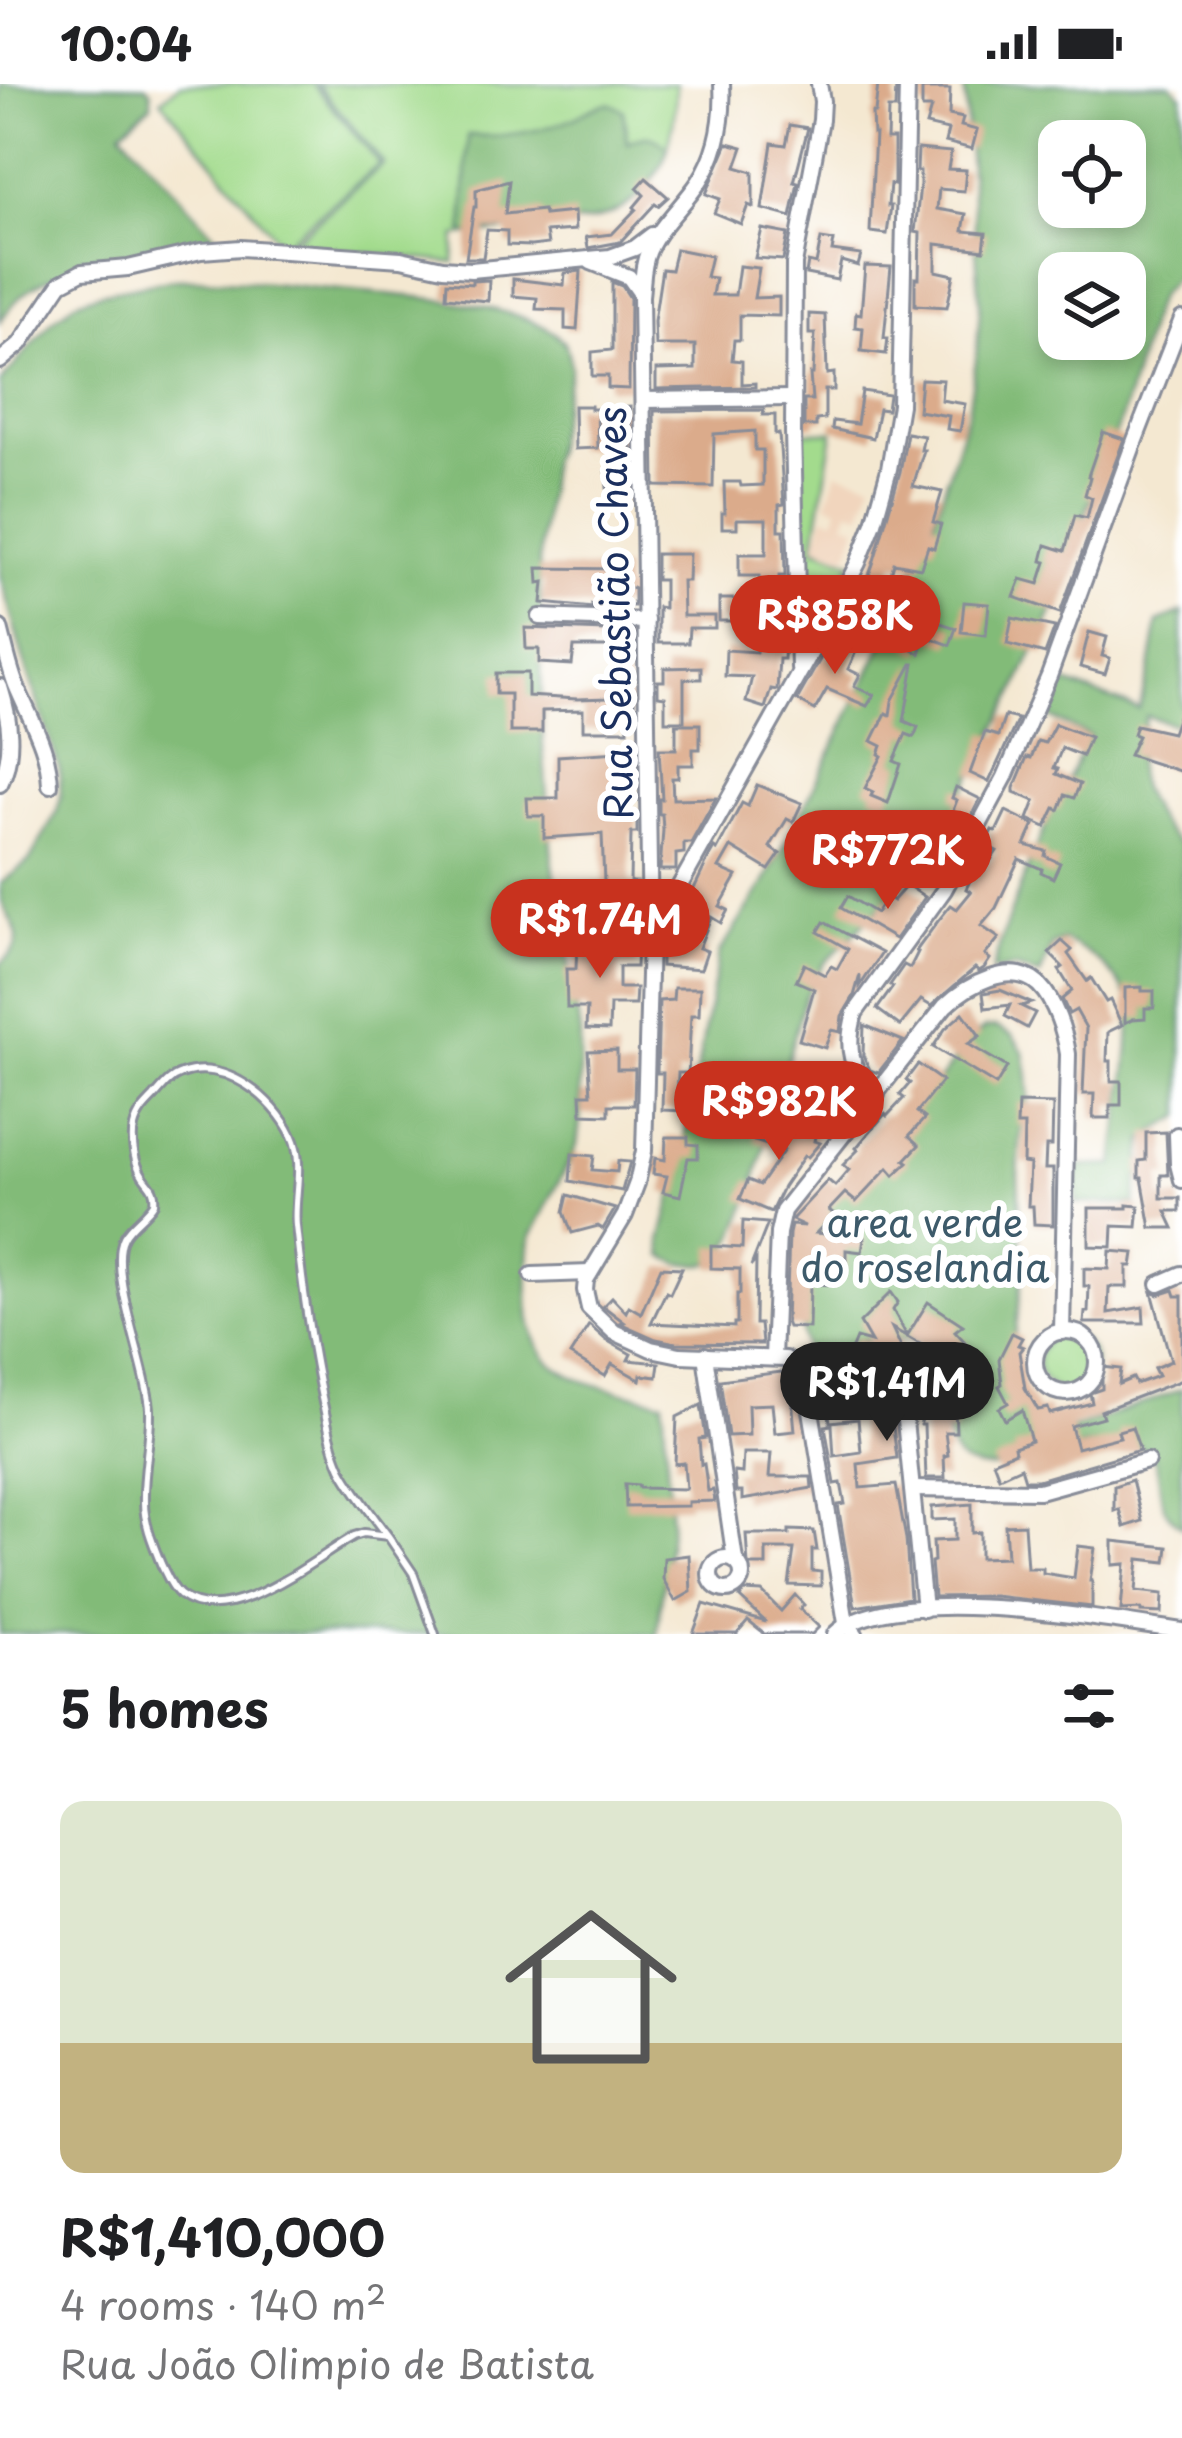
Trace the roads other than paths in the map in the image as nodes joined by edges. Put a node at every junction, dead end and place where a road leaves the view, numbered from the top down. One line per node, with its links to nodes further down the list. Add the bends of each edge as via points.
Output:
1 (722, 84): 4 (street, Rua Sebastião Chaves, via 722,125 710,160)
2 (818, 84): 9 (street, via 821,119 794,264)
3 (907, 84): 14 (street, via 900,405 892,453 864,551)
4 (665, 223): 5 (street, via 635,248); 6 (street, Rua Sebastião Chaves, via 646,257)
5 (580, 260): 6 (street, via 622,273); 8 (street, via 457,269 379,257 201,251 71,276)
6 (641, 296): 10 (street, Rua Sebastião Chaves)
7 (1182, 319): 19 (street, via 1014,758 944,890 855,1013 854,1067)
8 (0, 361)
9 (793, 398): 10 (street); 14 (street)
10 (643, 400): 12 (street, Rua Sebastião Chaves)
11 (540, 617): 12 (street)
12 (646, 621): 18 (street, Rua Sebastião Chaves)
13 (0, 628): 17 (street, via 43,743)
14 (800, 673): 18 (street)
15 (0, 687): 16 (street, via 9,733)
16 (0, 784)
17 (50, 785)
18 (650, 939): 22 (street, Rua Sebastião Chaves, via 642,1162 625,1215)
19 (877, 1095): 26 (street, via 965,989 1004,976 1039,985 1064,1033 1069,1067); 28 (street, via 783,1211)
20 (1179, 1142): 21 (street)
21 (1182, 1180)
22 (590, 1273): 24 (street); 27 (street, via 589,1307 614,1332 651,1349)
23 (1182, 1274): 25 (street)
24 (532, 1275)
25 (1159, 1284)
26 (1062, 1332): 26 (street, via 1042,1342 1036,1369 1049,1388 1072,1393 1091,1381 1097,1359 1087,1340)
27 (705, 1355): 28 (street); 33 (street)
28 (773, 1358): 35 (street, via 797,1367 807,1386)
29 (901, 1382): 31 (street)
30 (1147, 1461): 31 (street, via 1039,1491)
31 (912, 1489): 34 (street)
32 (388, 1536): 32 (lane, via 354,1536 294,1576 213,1606 179,1594 158,1557 144,1505 150,1406 121,1248 154,1203 134,1151 135,1122 182,1073 244,1083 292,1137 298,1242 328,1430 340,1466); 37 (lane, via 412,1573)
33 (736, 1560)
34 (924, 1609): 35 (street, via 873,1616); 36 (street, via 1020,1608)
35 (845, 1631)
36 (1182, 1631)
37 (434, 1634)

